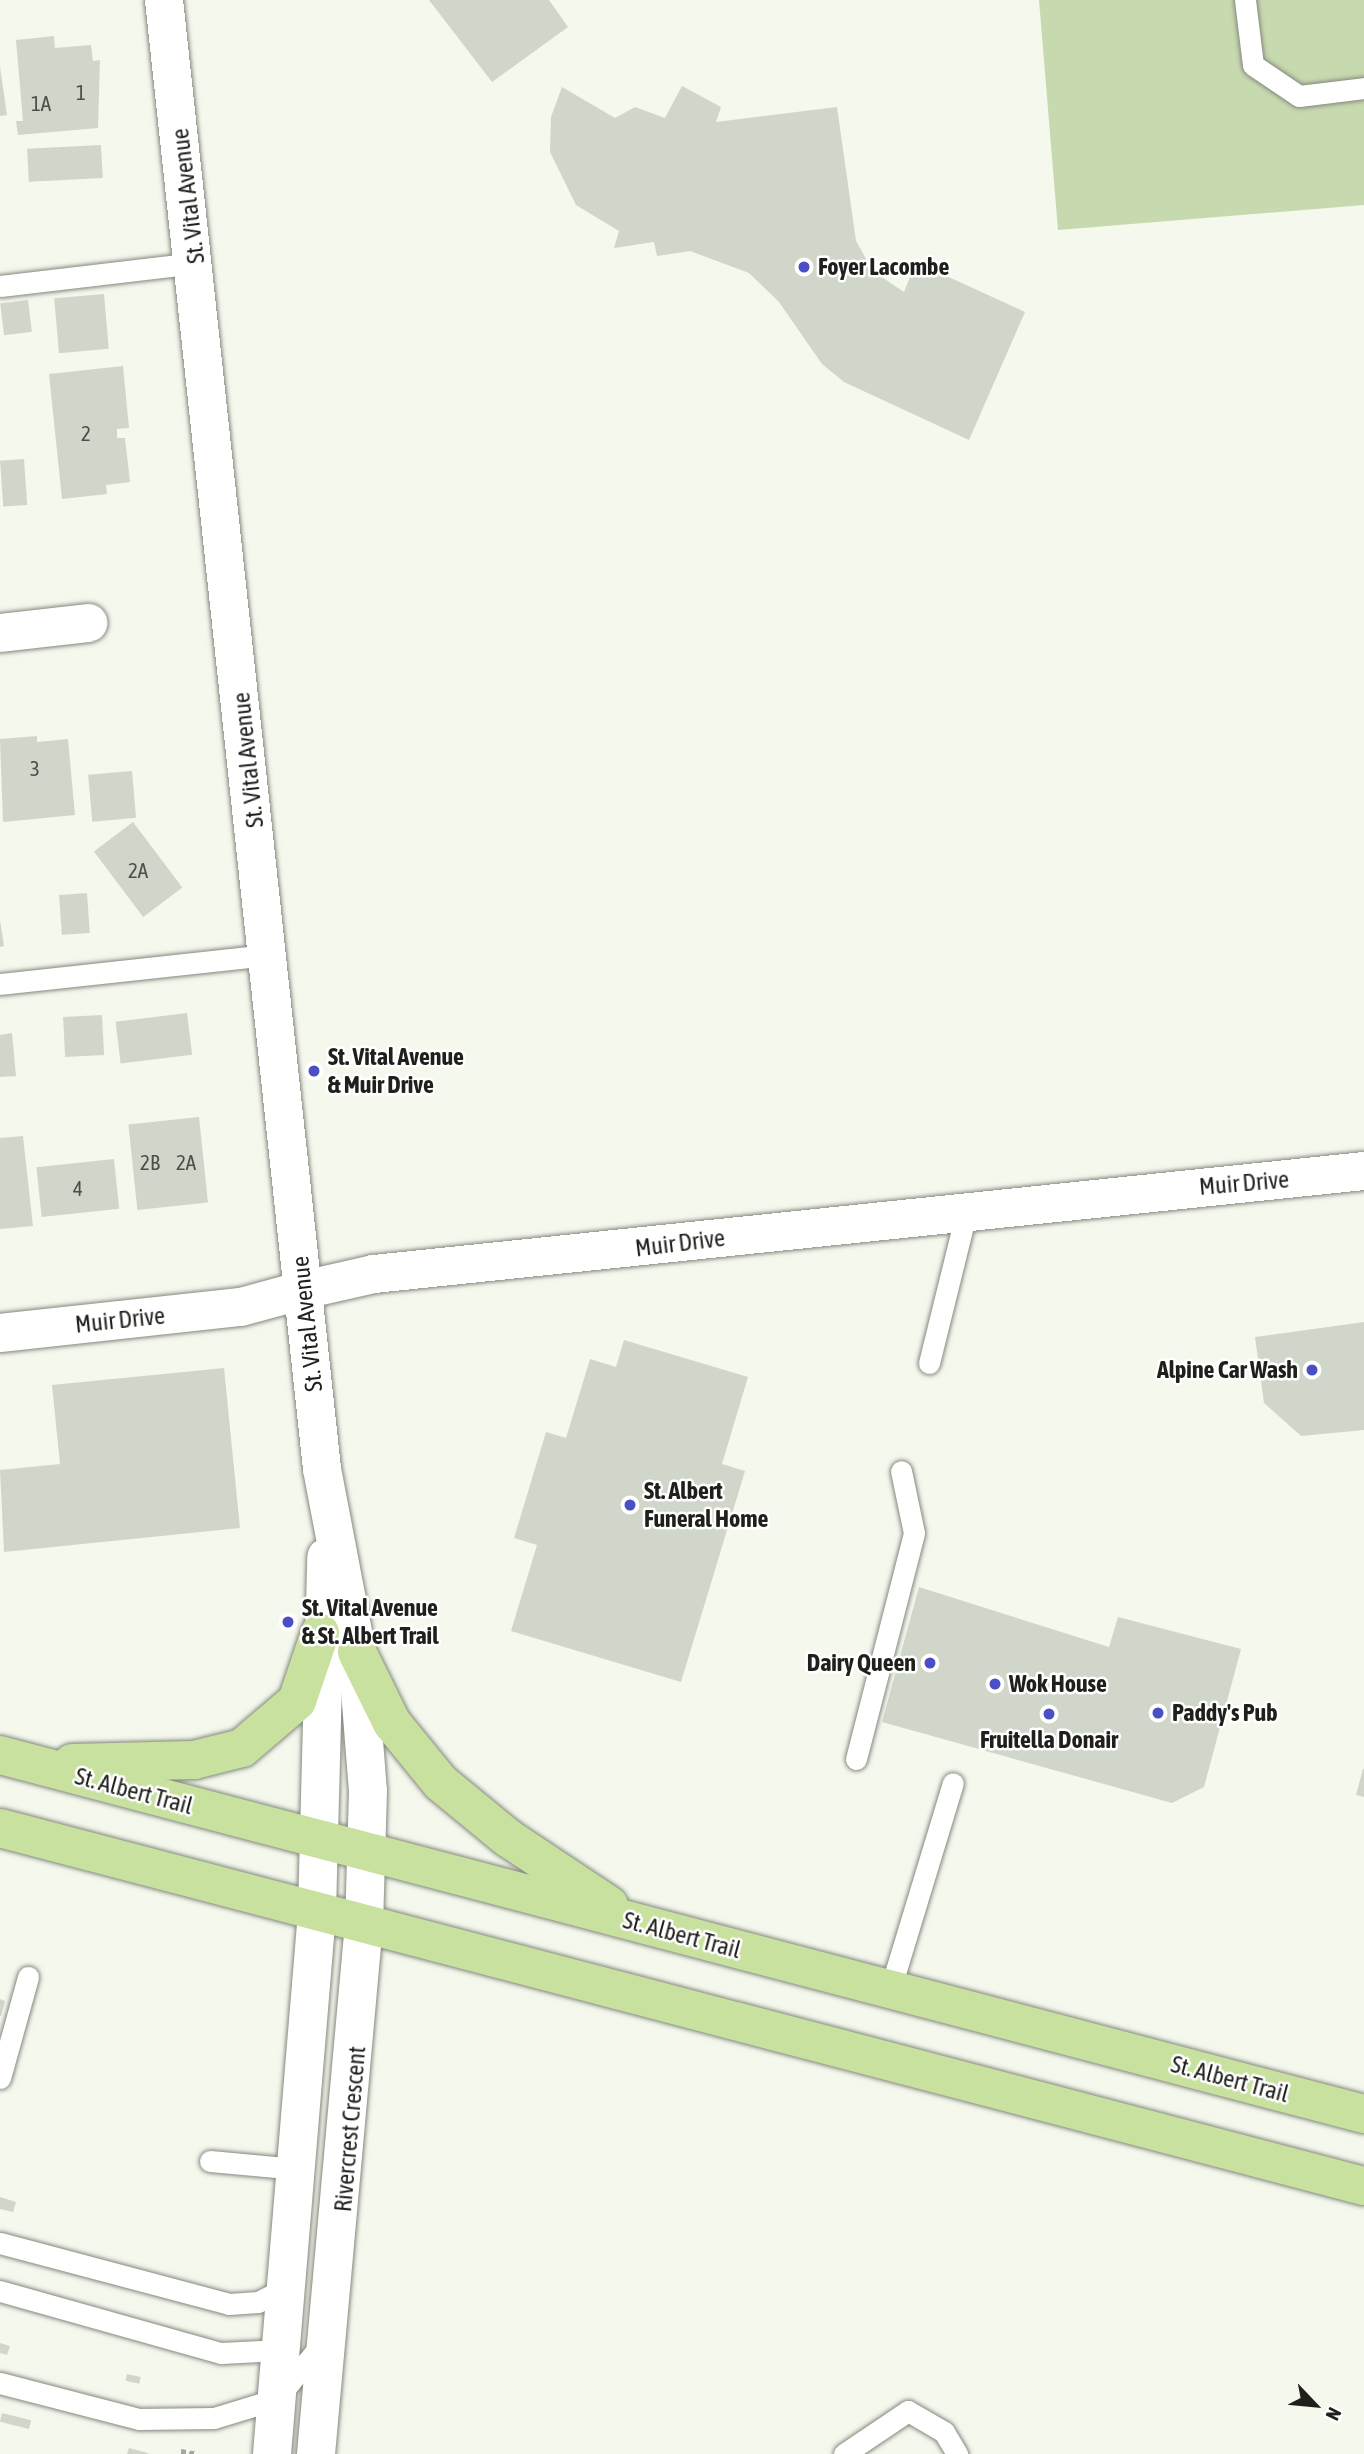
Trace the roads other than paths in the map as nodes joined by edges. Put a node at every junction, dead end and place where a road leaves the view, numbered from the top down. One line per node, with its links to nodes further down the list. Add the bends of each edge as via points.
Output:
1 (164, 0): 4 (street, St. Vital Avenue)
2 (1245, 0): 3 (lane, via 1253,65 1299,96)
3 (1364, 88)
4 (196, 263): 5 (lane); 8 (street, St. Vital Avenue)
5 (0, 286)
6 (88, 623): 7 (street)
7 (0, 633)
8 (268, 955): 9 (lane); 12 (street, St. Vital Avenue)
9 (0, 984)
10 (1364, 1171): 11 (street, Muir Drive)
11 (966, 1213): 12 (street, Muir Drive, via 374,1275); 14 (lane)
12 (303, 1290): 13 (street, Muir Drive, via 241,1307); 16 (street, St. Vital Avenue)
13 (0, 1333)
14 (929, 1363)
15 (901, 1471): 20 (lane, via 914,1533)
16 (328, 1520): 17 (street, St. Vital Avenue); 18 (street, St. Vital Avenue)
17 (320, 1633): 21 (main road, via 298,1701 242,1748 194,1760); 24 (street, St. Vital Avenue)
18 (357, 1652): 25 (street, St. Vital Avenue); 27 (main road, via 392,1723 440,1783 499,1832)
19 (0, 1755): 21 (main road, St. Albert Trail)
20 (856, 1759)
21 (38, 1765): 24 (main road, St. Albert Trail)
22 (953, 1783): 30 (lane)
23 (0, 1828): 26 (main road)
24 (323, 1841): 25 (main road, St. Albert Trail); 26 (street, St. Vital Avenue)
25 (367, 1852): 27 (main road, St. Albert Trail); 28 (street, St. Vital Avenue)
26 (317, 1912): 28 (main road); 34 (street, Rivercrest Crescent)
27 (637, 1923): 30 (main road, St. Albert Trail)
28 (364, 1924): 35 (main road); 39 (street, Rivercrest Crescent)
29 (28, 1978): 31 (lane)
30 (890, 1990): 32 (main road, St. Albert Trail)
31 (0, 2078)
32 (1364, 2114)
33 (210, 2161): 34 (lane)
34 (296, 2169): 37 (street, Rivercrest Crescent)
35 (1364, 2186)
36 (0, 2244): 37 (lane, via 229,2304 258,2302)
37 (285, 2288): 40 (street, Rivercrest Crescent)
38 (0, 2291): 40 (lane, via 221,2353)
39 (331, 2334): 40 (street); 42 (lane); 44 (street, Rivercrest Crescent)
40 (280, 2350): 42 (street, Rivercrest Crescent)
41 (0, 2383): 42 (lane, via 139,2419 214,2418)
42 (276, 2399): 43 (street, Rivercrest Crescent)
43 (272, 2454)
44 (316, 2454)
45 (844, 2454): 46 (lane, via 908,2411 944,2432)
46 (957, 2454)

